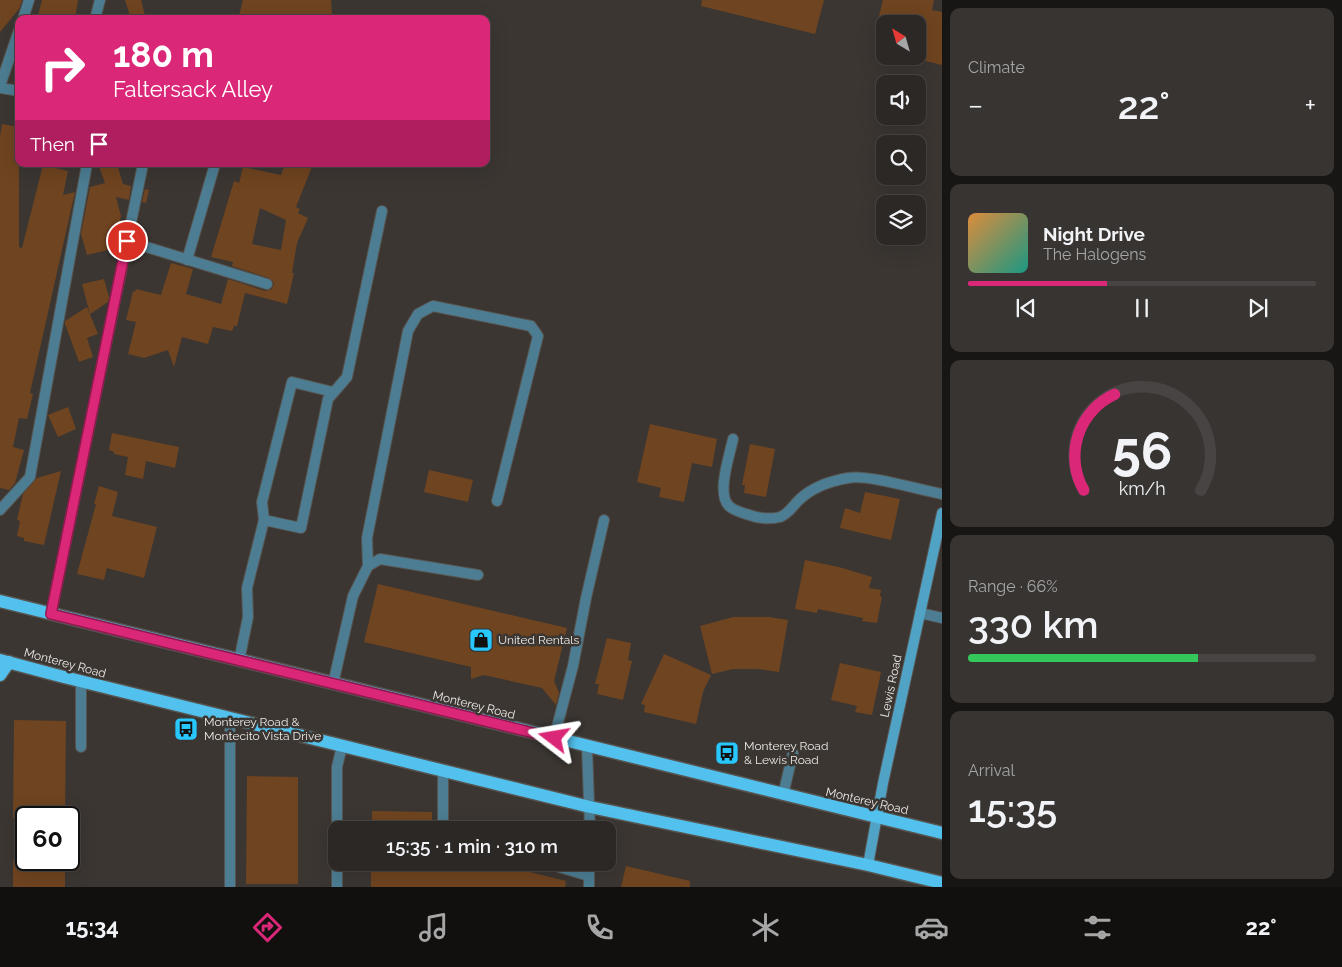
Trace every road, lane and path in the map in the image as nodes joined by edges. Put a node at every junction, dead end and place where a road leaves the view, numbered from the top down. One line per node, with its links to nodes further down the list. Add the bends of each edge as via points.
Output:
1 (29, 0): 3 (street)
2 (100, 0): 4 (street)
3 (23, 15)
4 (97, 15)
5 (15, 42): 6 (street)
6 (0, 87): 7 (street)
7 (15, 90)
8 (86, 167): 19 (street, via 30,477)
9 (142, 167): 12 (street)
10 (214, 167): 13 (street)
11 (382, 212): 15 (street, via 347,377)
12 (127, 241): 13 (street); 28 (street)
13 (187, 260): 14 (street)
14 (268, 284)
15 (333, 392): 21 (street, via 328,399 301,528); 21 (street, via 292,382 262,502)
16 (733, 439): 17 (street, via 723,484 724,497 727,505 756,518 781,516 819,486 849,478 867,478)
17 (942, 494)
18 (497, 501): 24 (street, via 538,336 531,326 433,306 418,314 408,331 366,538)
19 (0, 510)
20 (942, 513): 23 (street, Lewis Road)
21 (264, 520): 30 (street, via 247,588 248,617)
22 (604, 520): 36 (street)
23 (939, 546): 27 (street, Lewis Road)
24 (368, 566): 25 (street, via 380,559); 34 (street, via 353,596)
25 (478, 575)
26 (0, 601): 28 (main road, Monterey Road)
27 (920, 613): 29 (street); 44 (street, Lewis Road)
28 (51, 614): 30 (main road, Monterey Road)
29 (942, 618)
30 (239, 660): 34 (main road, Monterey Road)
31 (5, 661): 32 (main road); 33 (main road, Monterey Road)
32 (0, 674)
33 (81, 681): 35 (main road, Monterey Road); 38 (street)
34 (333, 684): 36 (main road, Monterey Road)
35 (230, 718): 37 (main road, Monterey Road); 55 (street)
36 (554, 738): 39 (main road, Monterey Road)
37 (342, 746): 41 (main road, Monterey Road); 45 (street, via 337,767)
38 (81, 747)
39 (587, 747): 42 (main road, Monterey Road); 43 (street)
40 (792, 753): 42 (street)
41 (444, 771): 43 (main road, Monterey Road); 46 (street)
42 (783, 795): 44 (main road, Monterey Road)
43 (590, 807): 47 (street); 49 (main road, Monterey Road)
44 (877, 818): 48 (main road, Monterey Road); 49 (street, Lewis Road)
45 (337, 821)
46 (443, 821)
47 (590, 821)
48 (942, 833)
49 (868, 865): 54 (main road, Monterey Road)
50 (337, 871): 56 (street)
51 (572, 871): 53 (street)
52 (589, 871): 53 (street)
53 (589, 876): 57 (street)
54 (942, 883)
55 (230, 887)
56 (337, 887)
57 (589, 887)

